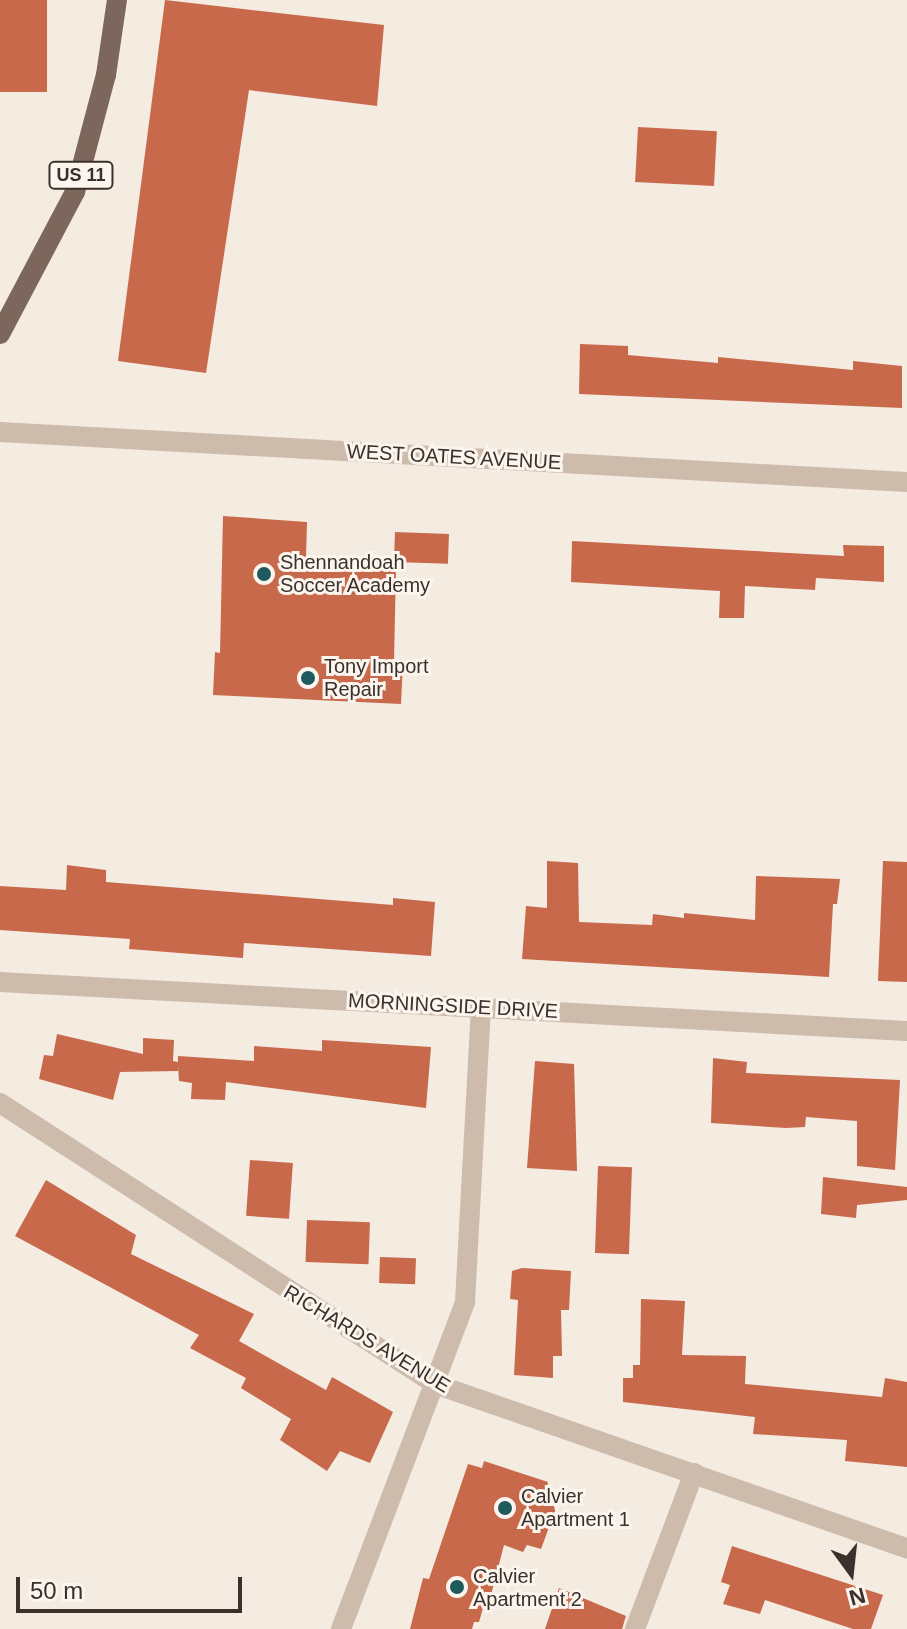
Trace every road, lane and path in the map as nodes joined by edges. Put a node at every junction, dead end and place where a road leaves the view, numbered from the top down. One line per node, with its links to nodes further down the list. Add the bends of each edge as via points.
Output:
1 (117, 0): 2 (main road, US 11, via 106,75 75,192)
2 (0, 334)
3 (0, 432): 4 (street, WEST OATES AVENUE)
4 (907, 482)
5 (0, 982): 6 (street, MORNINGSIDE DRIVE)
6 (481, 1008): 7 (street, MORNINGSIDE DRIVE); 9 (street, via 465,1302)
7 (907, 1031)
8 (0, 1103): 9 (street, RICHARDS AVENUE)
9 (435, 1384): 10 (street, RICHARDS AVENUE); 12 (street)
10 (694, 1473): 11 (street, RICHARDS AVENUE); 13 (street)
11 (907, 1548)
12 (341, 1629)
13 (635, 1629)

